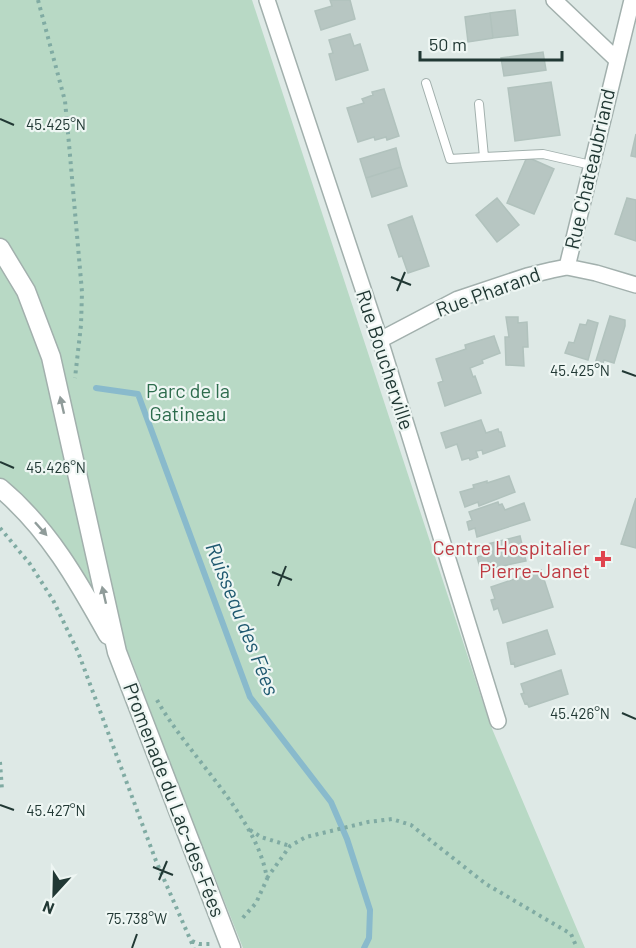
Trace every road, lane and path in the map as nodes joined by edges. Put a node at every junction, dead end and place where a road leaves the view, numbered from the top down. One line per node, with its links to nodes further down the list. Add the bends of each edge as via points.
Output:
1 (38, 0): 14 (path, via 65,101 82,292)
2 (267, 0): 13 (street, Rue Boucherville)
3 (554, 0): 5 (street)
4 (632, 0): 5 (street, Rue Chateaubriand)
5 (616, 59): 9 (street, Rue Chateaubriand)
6 (426, 83): 8 (lane, via 450,159)
7 (478, 104): 8 (lane)
8 (484, 157): 9 (lane, via 543,153)
9 (591, 165): 11 (street, Rue Chateaubriand)
10 (0, 248): 17 (street, Promenade du Lac-des-Fées, one-way to 10, via 51,357 27,291)
11 (567, 267): 12 (street, Rue Pharand); 13 (street, Rue Pharand, via 458,299)
12 (636, 285)
13 (380, 340): 19 (street, Rue Boucherville)
14 (74, 382)
15 (0, 488): 17 (street, Promenade du Lac-des-Fées, one-way to 17, via 46,534 75,576)
16 (0, 528): 26 (path, via 53,600 78,652 156,861)
17 (117, 652): 25 (street, Promenade du Lac-des-Fées)
18 (152, 692): 22 (path, via 173,728)
19 (498, 721)
20 (0, 762): 21 (path)
21 (2, 790)
22 (249, 830): 23 (path); 24 (path)
23 (290, 846): 24 (path); 27 (path, via 306,837 368,822 392,819 411,825 486,885 571,934)
24 (267, 879): 25 (path, via 256,903)
25 (228, 942)
26 (194, 948)
27 (577, 948)

